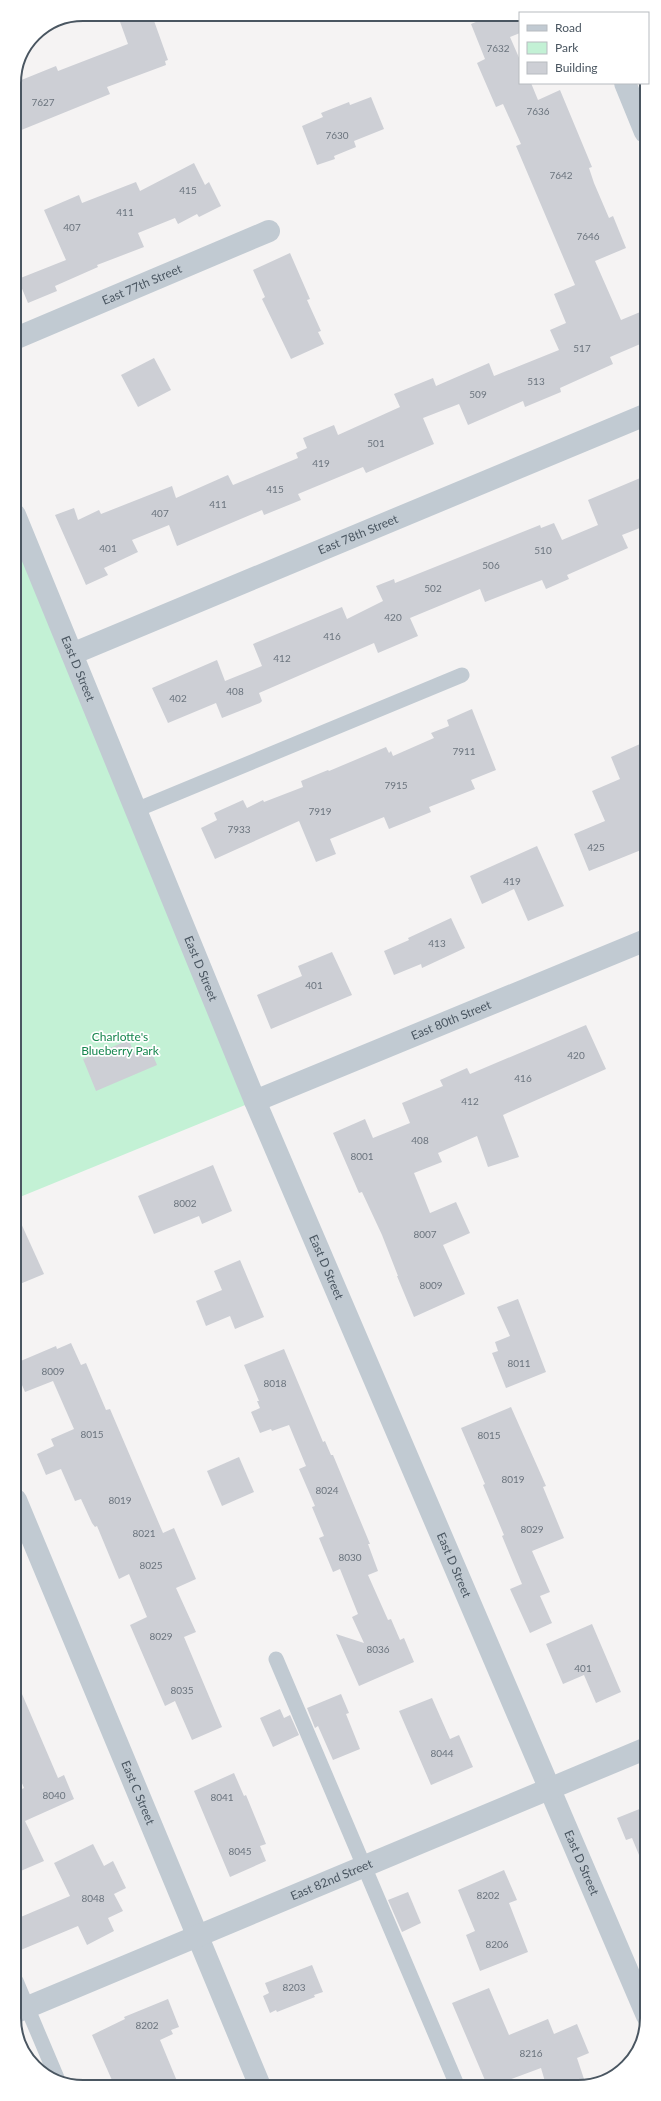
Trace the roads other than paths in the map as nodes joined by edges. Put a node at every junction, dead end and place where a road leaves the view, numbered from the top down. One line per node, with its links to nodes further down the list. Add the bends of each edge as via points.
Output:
1 (625, 84): 2 (street)
2 (640, 120)
3 (270, 231): 4 (street, East 77th Street)
4 (21, 336)
5 (640, 417): 7 (street, East 78th Street)
6 (21, 529): 7 (street, East D Street)
7 (72, 654): 9 (street, East D Street)
8 (462, 675): 9 (lane)
9 (136, 810): 11 (street, East D Street)
10 (640, 942): 11 (street, East 80th Street)
11 (256, 1101): 15 (street, East D Street)
12 (21, 1512): 17 (street, East C Street)
13 (276, 1659): 16 (lane)
14 (640, 1751): 15 (street, East 82nd Street)
15 (550, 1788): 16 (street, East 82nd Street); 18 (street, East D Street)
16 (365, 1866): 17 (street, East 82nd Street); 22 (lane)
17 (196, 1937): 19 (street, East 82nd Street); 21 (street, East C Street)
18 (640, 2000)
19 (22, 2009): 20 (lane)
20 (54, 2073)
21 (257, 2080)
22 (454, 2080)

